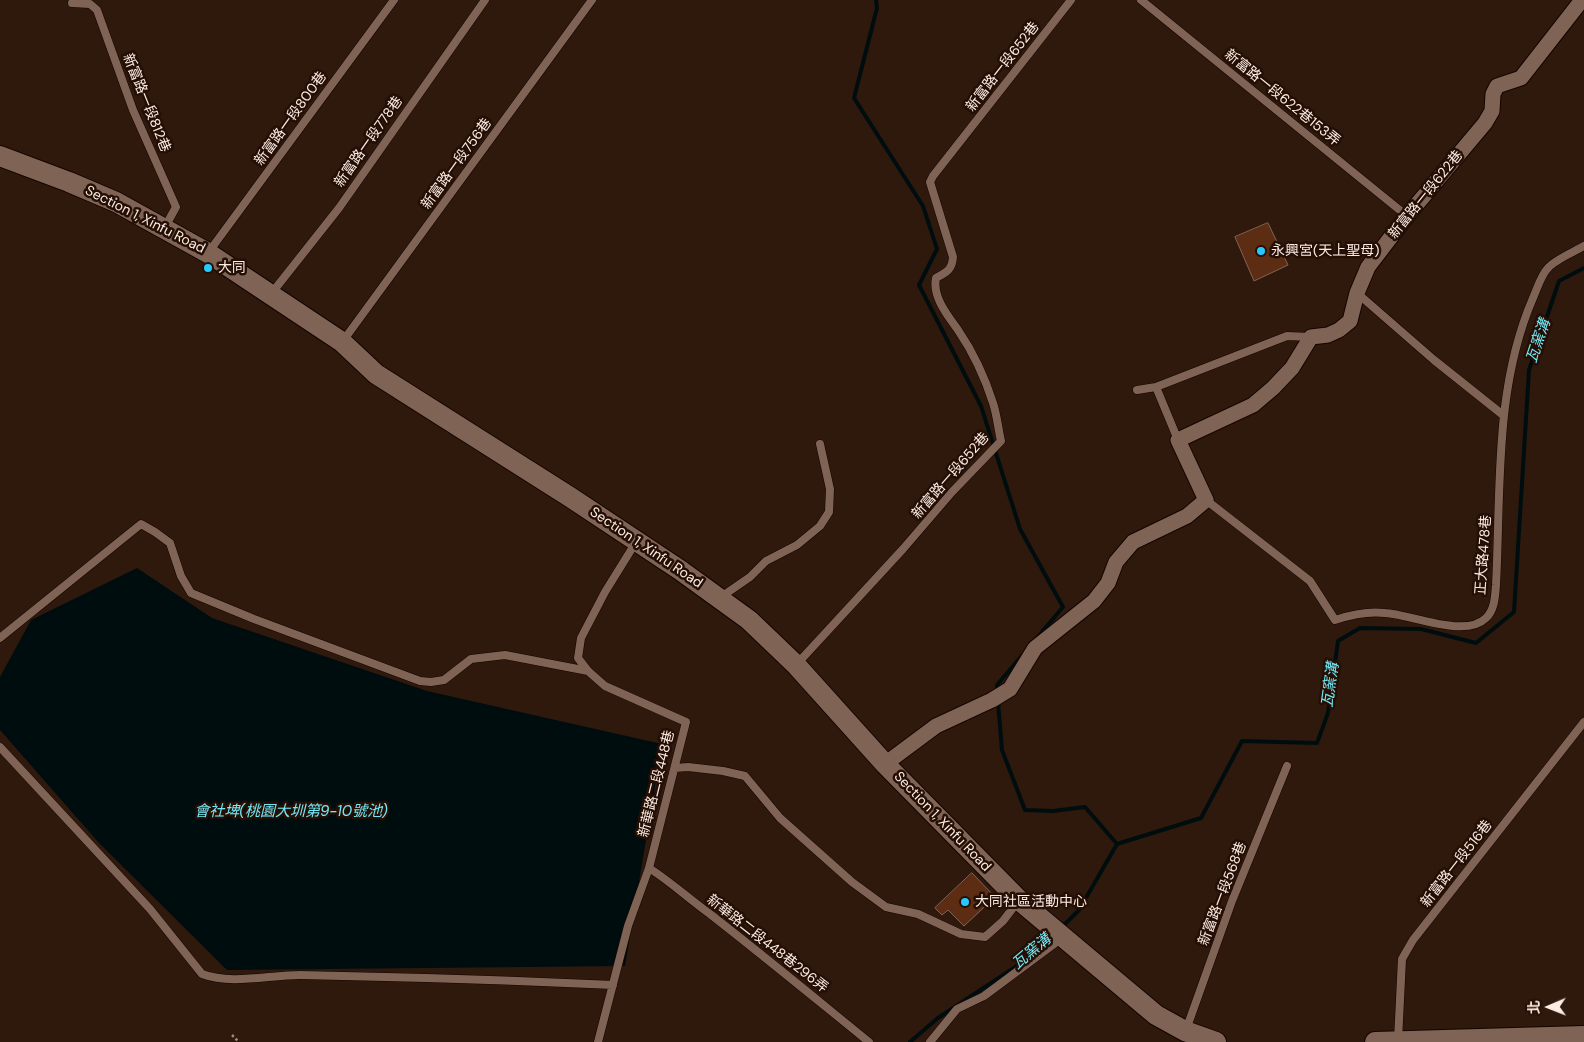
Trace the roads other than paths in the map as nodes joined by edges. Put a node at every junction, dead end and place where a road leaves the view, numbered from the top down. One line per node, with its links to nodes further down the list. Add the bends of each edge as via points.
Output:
1 (394, 0): 12 (lane, 新富路一段800巷)
2 (484, 0): 14 (lane, 新富路一段778巷, via 339,208)
3 (592, 0): 16 (lane, 新富路一段756巷)
4 (1071, 0): 26 (lane, 新富路一段652巷, via 930,182 953,257 949,271 936,278 937,293 945,312 970,348 994,404 1001,441)
5 (1141, 0): 9 (lane, 新富路一段622巷153弄)
6 (1582, 0): 9 (street, 新富路一段622巷, via 1521,78 1497,86 1492,111 1485,123)
7 (72, 3): 10 (lane, 新富路一段812巷, via 90,4 97,10 133,110 176,207)
8 (0, 156): 10 (street, Section 1, Xinfu Road, via 116,202)
9 (1407, 216): 13 (street, 新富路一段622巷, via 1368,267)
10 (164, 228): 12 (street, Section 1, Xinfu Road)
11 (1584, 246): 19 (lane, 正大路478巷, via 1548,268 1539,285 1518,342)
12 (208, 252): 14 (street, Section 1, Xinfu Road)
13 (1357, 293): 15 (street, 新富路一段622巷, via 1350,321 1328,335); 19 (lane)
14 (271, 294): 16 (street, Section 1, Xinfu Road)
15 (1311, 337): 17 (lane, via 1288,336); 20 (street, via 1292,368 1253,405)
16 (342, 342): 23 (street, Section 1, Xinfu Road, via 376,374)
17 (1156, 387): 18 (lane); 20 (lane)
18 (1137, 390)
19 (1503, 416): 22 (lane, 正大路478巷, via 1493,606 1486,618 1469,627 1425,622 1385,612 1335,620 1310,581)
20 (1178, 440): 22 (street)
21 (820, 444): 24 (lane, via 830,489 830,512 820,526 797,545 766,561 750,578)
22 (1206, 500): 30 (street, via 1187,516 1133,542 1116,562 1108,582 1094,601 1036,648 1010,689 936,726)
23 (636, 542): 24 (street, Section 1, Xinfu Road); 27 (lane, 新華路二段448巷, via 581,638 578,658)
24 (719, 598): 26 (street, Section 1, Xinfu Road, via 749,620)
25 (0, 638): 27 (lane, via 141,524 170,543 181,576 191,593 420,681 444,680 471,658 505,655)
26 (796, 665): 30 (street, Section 1, Xinfu Road)
27 (588, 671): 32 (lane, 新華路二段448巷, via 605,686 686,722)
28 (1584, 722): 39 (lane, 新富路一段516巷, via 1413,940 1402,959)
29 (0, 747): 36 (lane, via 150,909 202,974 215,979 297,975)
30 (885, 764): 34 (street, Section 1, Xinfu Road)
31 (1287, 766): 37 (lane, 新富路一段568巷, via 1232,901)
32 (675, 768): 33 (lane, 新華路二段448巷); 34 (lane, via 745,776 780,818 852,882 886,907 918,914 961,934 985,937)
33 (649, 868): 36 (lane, 新華路二段448巷, via 628,926); 41 (lane, 新華路二段448巷296弄)
34 (1019, 900): 35 (street, Section 1, Xinfu Road)
35 (1062, 938): 37 (street, Section 1, Xinfu Road, via 1156,1015); 42 (lane, via 984,996 957,1009)
36 (613, 985): 40 (lane, 新華路二段448巷)
37 (1185, 1031): 43 (street, Section 1, Xinfu Road)
38 (1584, 1036): 39 (street)
39 (1398, 1040): 44 (street)
40 (598, 1042)
41 (869, 1042)
42 (930, 1042)
43 (1216, 1042)
44 (1375, 1042)

